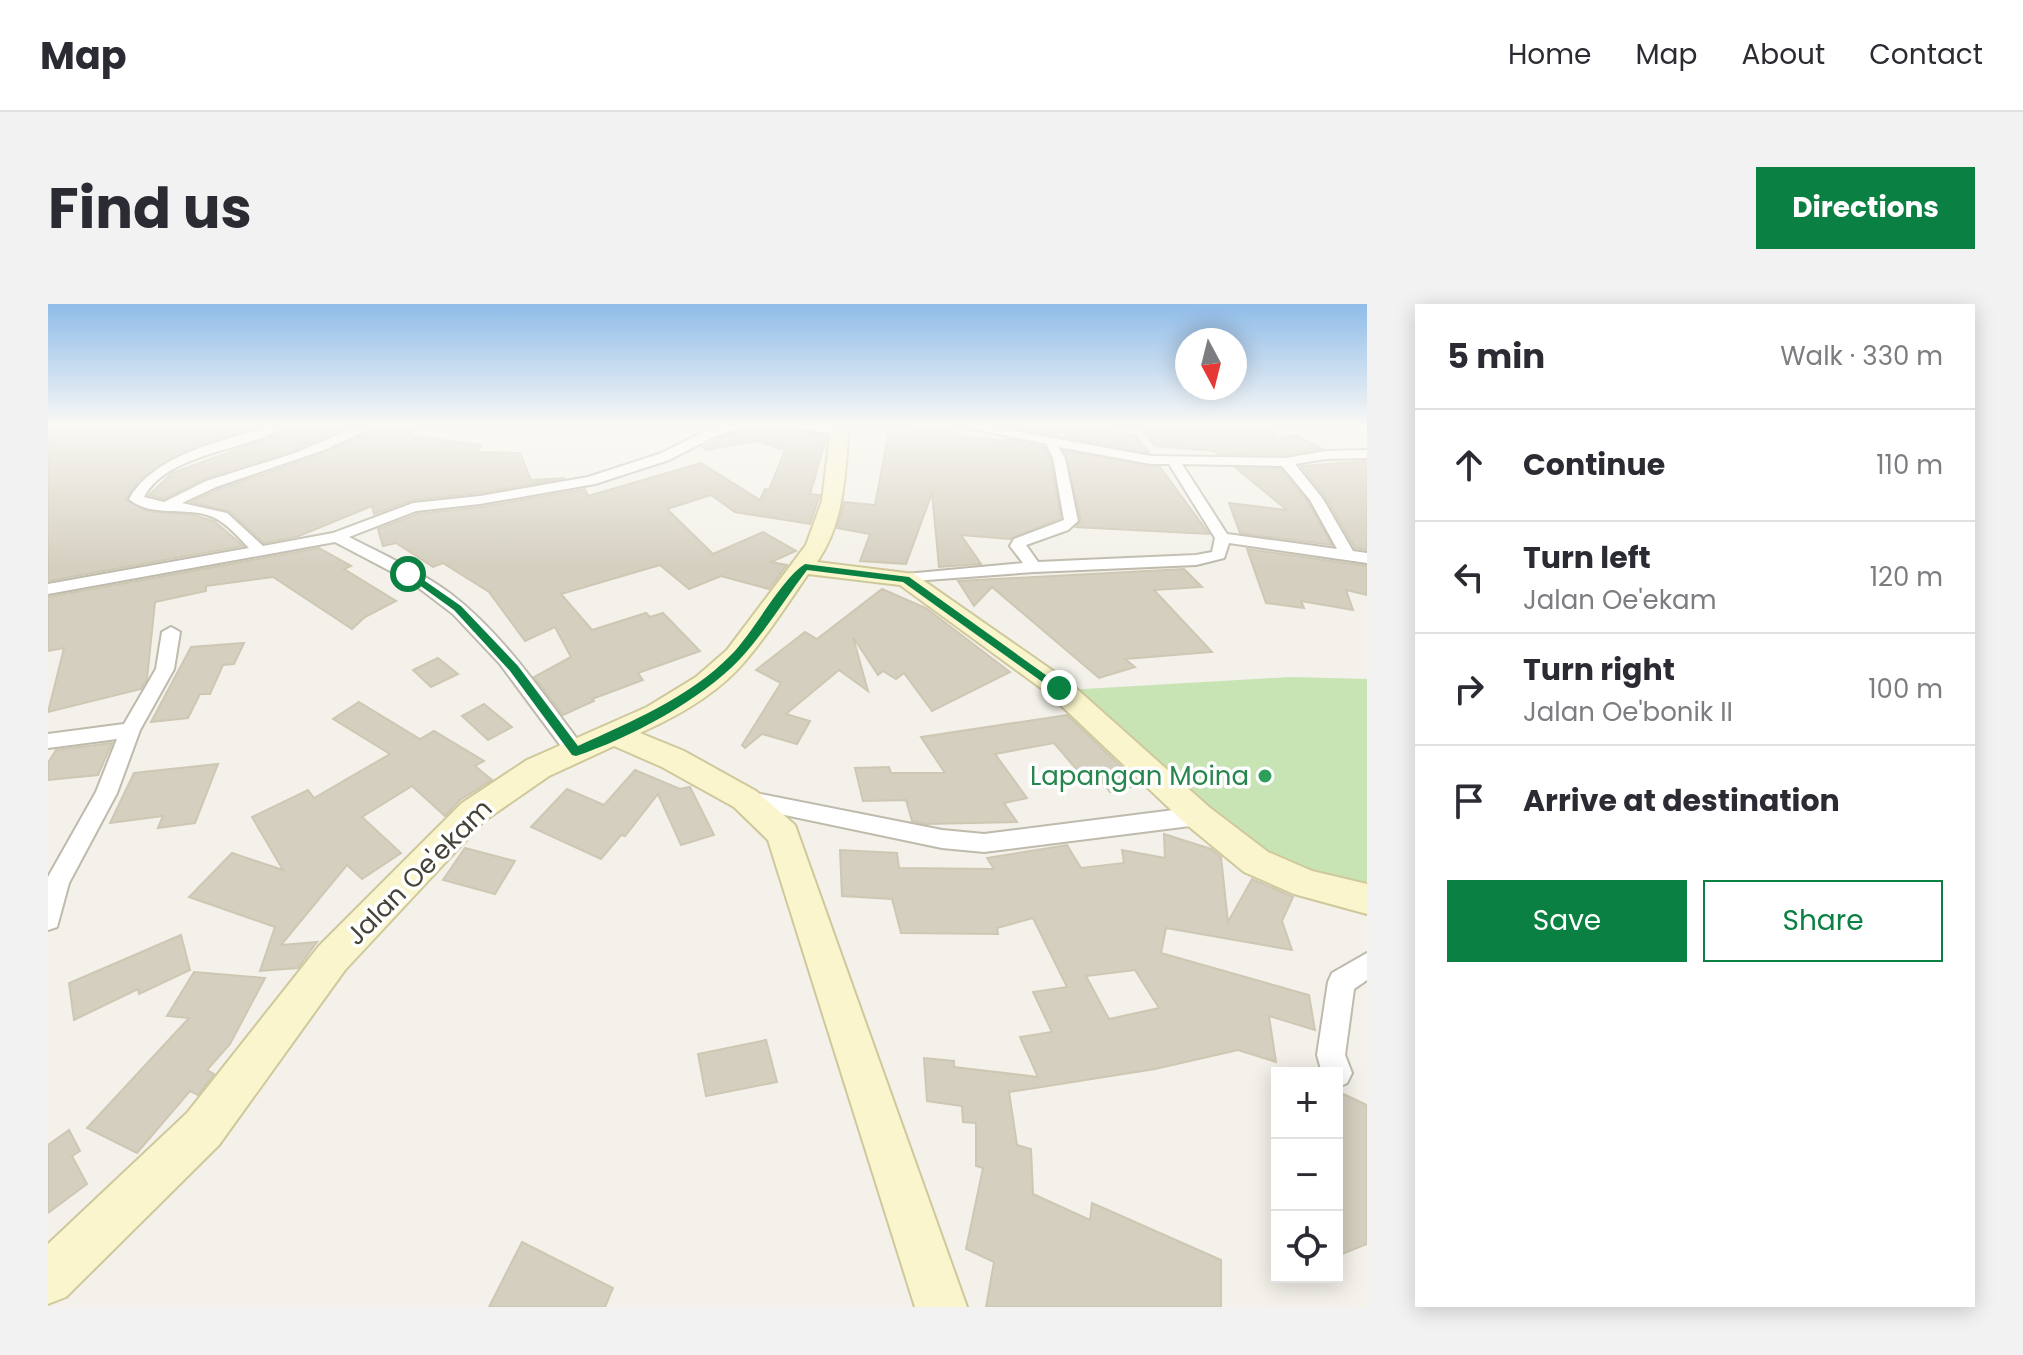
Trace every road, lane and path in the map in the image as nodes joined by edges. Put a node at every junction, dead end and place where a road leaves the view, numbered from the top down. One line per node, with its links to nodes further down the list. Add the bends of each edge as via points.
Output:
1 (161, 473): 8 (street, via 146,481 136,499)
2 (246, 473): 8 (street, via 188,492)
3 (615, 473): 9 (street, via 480,500 413,507)
4 (835, 473): 14 (street, Jalan Oe'ekam, via 832,501)
5 (1062, 473): 15 (street, via 1071,521 1019,542)
6 (1181, 473): 10 (street)
7 (1295, 473): 12 (street)
8 (167, 506): 11 (street, via 222,516)
9 (337, 537): 11 (street); 22 (street, via 408,574 457,608 514,668)
10 (1222, 538): 12 (street); 15 (street, via 1221,551 1213,557)
11 (259, 550): 17 (street)
12 (1347, 554): 13 (street)
13 (1367, 558)
14 (805, 567): 16 (street); 20 (street, Jalan Oe'ekam, via 736,656 706,683)
15 (1034, 567): 16 (street)
16 (906, 579): 24 (street, via 1059,688)
17 (48, 589)
18 (171, 632): 19 (street, via 165,669)
19 (130, 730): 21 (street); 26 (street, via 106,793 57,883)
20 (616, 735): 22 (street, Jalan Oe'ekam); 23 (street)
21 (48, 741)
22 (576, 752): 29 (street, Jalan Oe'ekam, via 506,788 447,837 332,958 203,1129)
23 (745, 799): 24 (street, via 984,843); 30 (street, via 783,834)
24 (1198, 816): 25 (street, via 1256,862 1282,875)
25 (1367, 899)
26 (48, 919)
27 (1367, 965): 28 (street, via 1341,982 1331,1055)
28 (1334, 1067)
29 (48, 1279)
30 (941, 1307)

